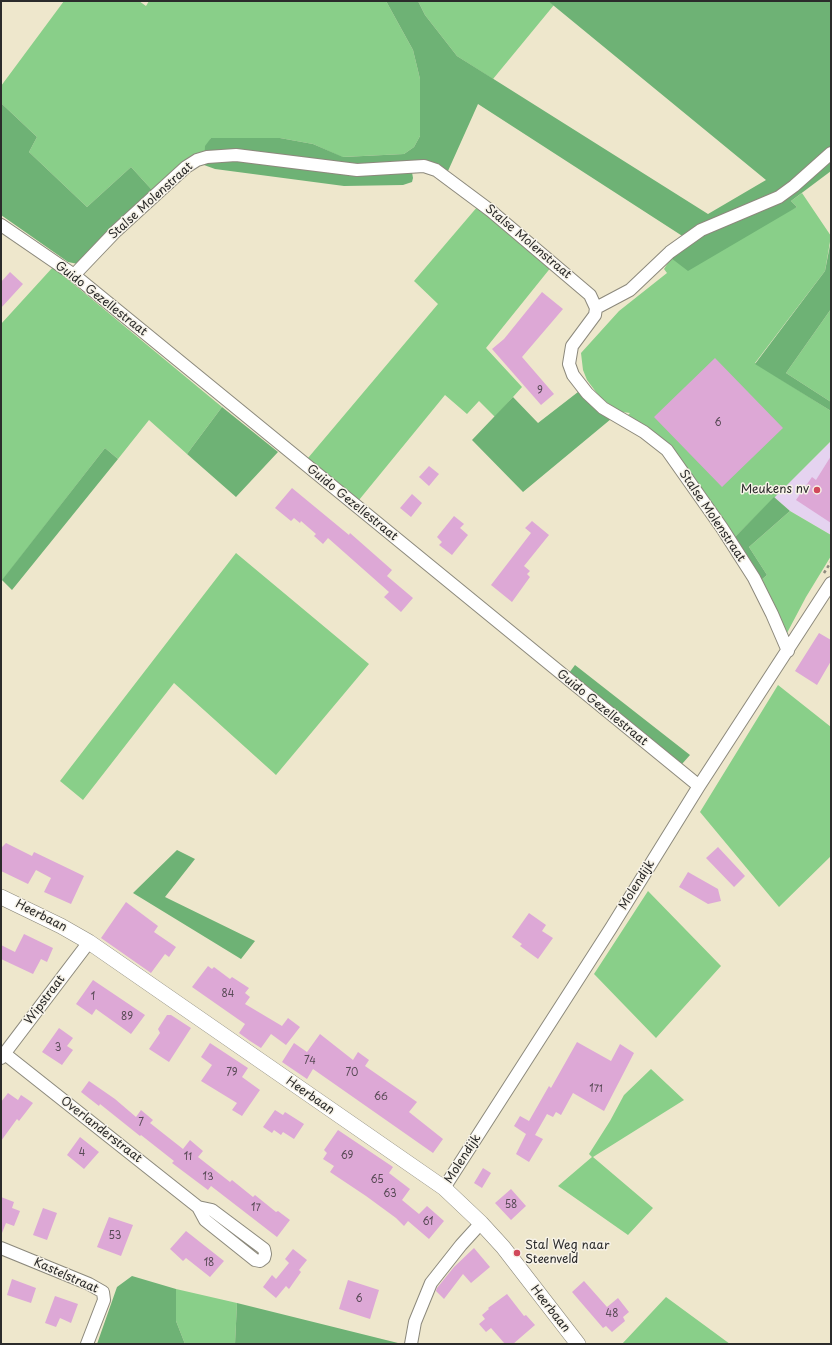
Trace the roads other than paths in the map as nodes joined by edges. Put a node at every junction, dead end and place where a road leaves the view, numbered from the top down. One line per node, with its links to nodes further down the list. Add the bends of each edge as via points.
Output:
1 (831, 153): 4 (street, via 779,197 701,230 670,252 630,290)
2 (1, 225): 3 (street, Guido Gezellestraat)
3 (74, 275): 4 (street, Stalse Molenstraat, via 116,231 198,160 219,155 236,155 357,170 424,166 450,179 491,211 590,295); 7 (street, Guido Gezellestraat)
4 (596, 308): 6 (street, Stalse Molenstraat, via 595,316 572,346 569,364 573,375 586,393 603,408 644,432 667,450 754,578)
5 (831, 583): 6 (street, Molendijk)
6 (788, 651): 7 (street, Molendijk)
7 (699, 786): 11 (street, Molendijk)
8 (1, 896): 9 (street, Heerbaan)
9 (89, 942): 10 (street, Wipstraat); 11 (street, Heerbaan)
10 (3, 1056): 12 (street, Overlanderstraat)
11 (444, 1188): 13 (street, Heerbaan)
12 (198, 1207): 12 (street, Overlanderstraat, via 205,1220 255,1260 260,1261 264,1258 264,1250 212,1210)
13 (481, 1223): 16 (street, via 430,1283 415,1322); 17 (street, Heerbaan, via 503,1247)
14 (1, 1248): 15 (street, Kastelstraat, via 103,1292 104,1300)
15 (87, 1344)
16 (411, 1344)
17 (578, 1344)

